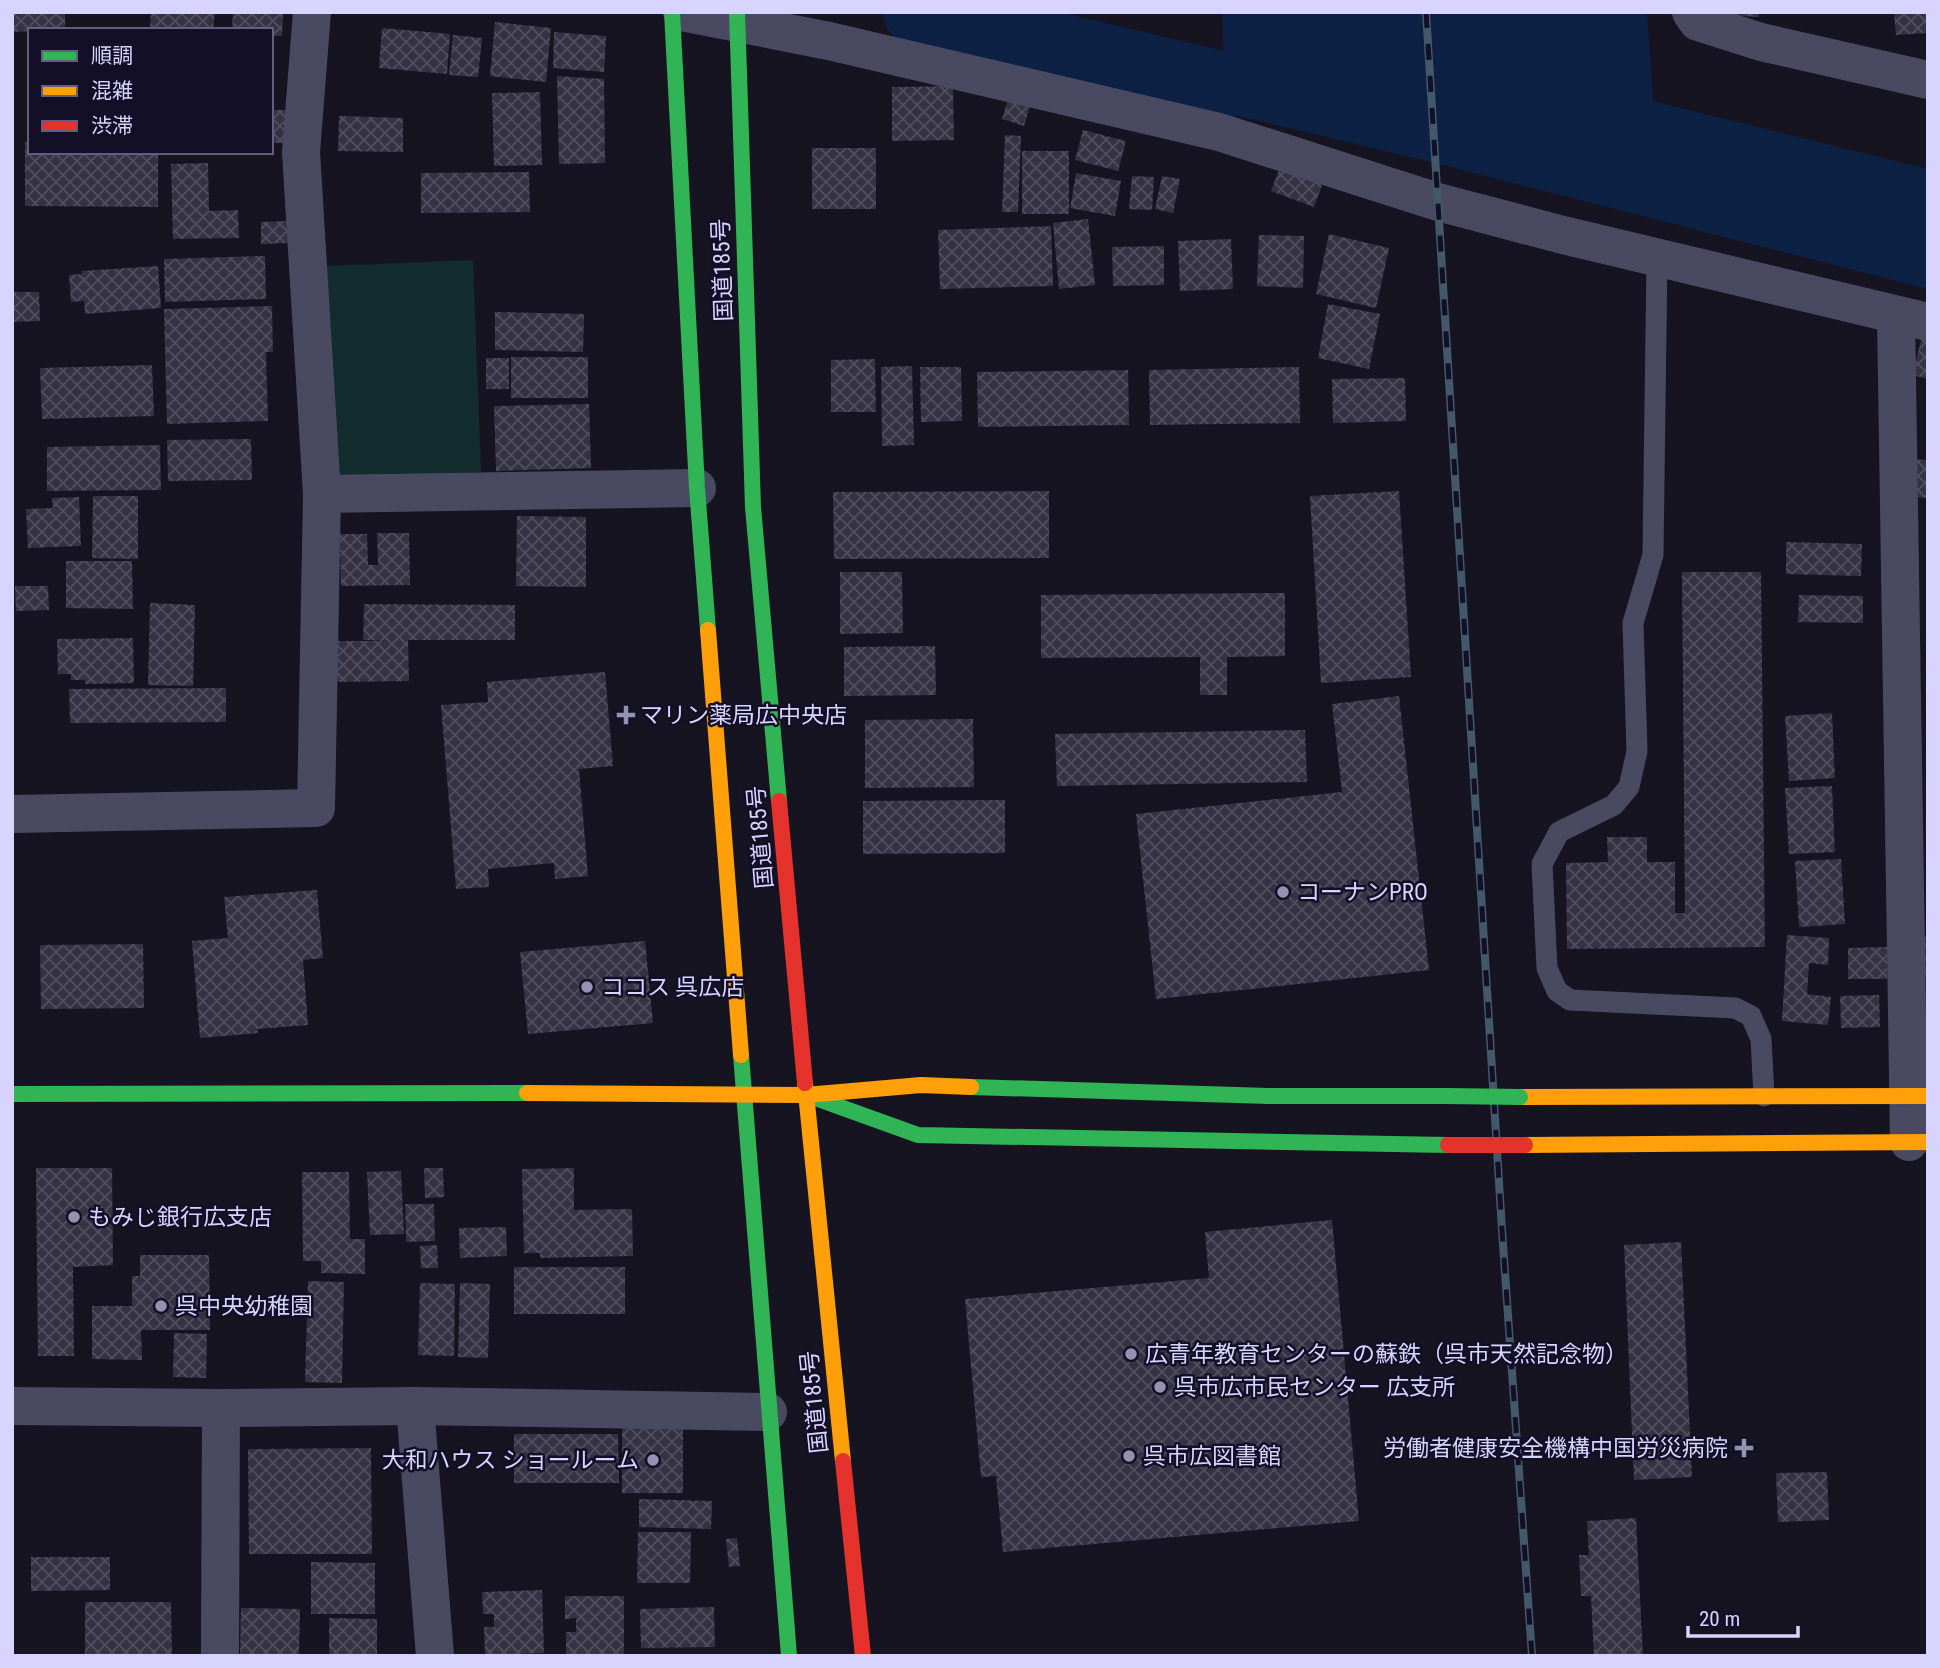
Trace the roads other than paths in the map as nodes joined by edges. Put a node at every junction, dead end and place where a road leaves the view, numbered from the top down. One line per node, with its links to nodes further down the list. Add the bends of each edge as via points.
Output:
1 (312, 12): 10 (street, via 301,152)
2 (672, 12): 9 (main road, 国道185号)
3 (682, 12): 5 (street)
4 (1691, 12): 6 (street, via 1698,22 1761,42)
5 (737, 18): 7 (street, via 1219,132 1438,202); 14 (main road, 国道185号, via 753,507)
6 (1928, 80)
7 (1657, 257): 8 (street); 15 (lane, via 1653,555 1633,623 1637,751 1629,787 1614,805 1559,832 1542,864 1546,968 1557,991 1570,1000 1735,1008 1751,1016 1761,1039)
8 (1912, 318): 16 (street)
9 (697, 488): 10 (street); 12 (main road, 国道185号)
10 (322, 494): 11 (street, via 316,808)
11 (12, 814)
12 (745, 1093): 13 (main road); 14 (main road); 21 (main road, 国道185号)
13 (12, 1094)
14 (806, 1095): 15 (main road, bridge, via 920,1085 1269,1096); 17 (main road, bridge, via 918,1135 1448,1145); 25 (main road, 国道185号)
15 (1764, 1096): 16 (main road)
16 (1918, 1096): 17 (street)
17 (1918, 1142)
18 (12, 1406): 20 (street)
19 (415, 1406): 20 (street); 21 (street); 23 (street)
20 (221, 1408): 22 (street)
21 (768, 1412): 24 (main road, 国道185号)
22 (220, 1656)
23 (435, 1656)
24 (789, 1656)
25 (863, 1656)

